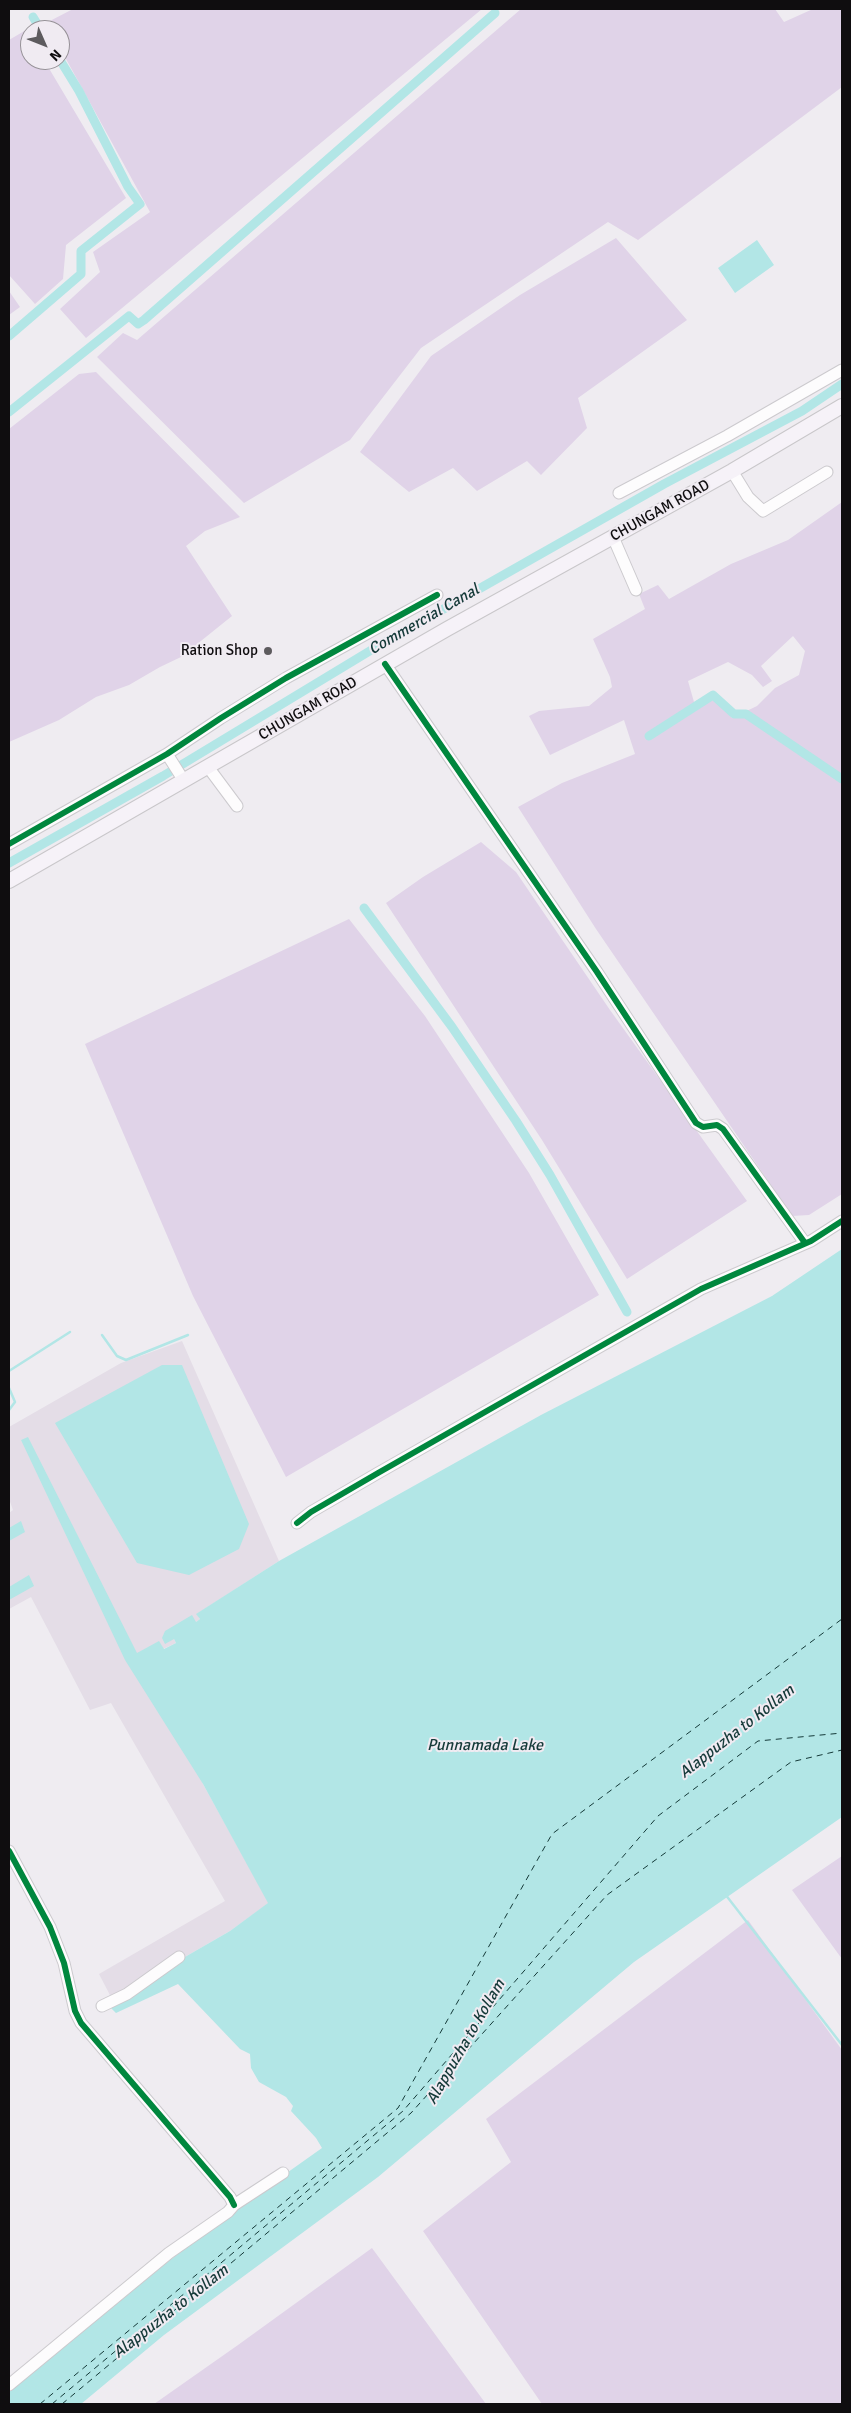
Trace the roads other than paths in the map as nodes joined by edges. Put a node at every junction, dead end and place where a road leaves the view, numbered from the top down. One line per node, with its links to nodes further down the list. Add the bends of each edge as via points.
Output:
1 (842, 370): 5 (street)
2 (842, 406): 3 (main road, CHUNGAM ROAD)
3 (732, 471): 4 (street, via 748,497 763,511); 6 (main road, CHUNGAM ROAD)
4 (827, 472)
5 (619, 493)
6 (613, 537): 7 (street); 9 (main road, CHUNGAM ROAD)
7 (636, 590)
8 (437, 595): 10 (street, via 286,678)
9 (385, 664): 11 (main road, CHUNGAM ROAD); 17 (street, via 597,972 696,1123 704,1127 717,1125 723,1129)
10 (168, 756): 12 (street); 14 (street)
11 (208, 767): 12 (main road, CHUNGAM ROAD); 13 (street)
12 (182, 778): 15 (main road, CHUNGAM ROAD)
13 (236, 806)
14 (9, 844)
15 (9, 881)
16 (842, 1222): 17 (street)
17 (805, 1243): 18 (street, via 701,1289 378,1473)
18 (298, 1523)
19 (9, 1851): 23 (street, via 50,1927 81,2023 230,2196)
20 (179, 1957): 21 (street, via 127,1994)
21 (102, 2006)
22 (283, 2173): 23 (street)
23 (234, 2205): 24 (street, via 169,2253)
24 (9, 2385)

